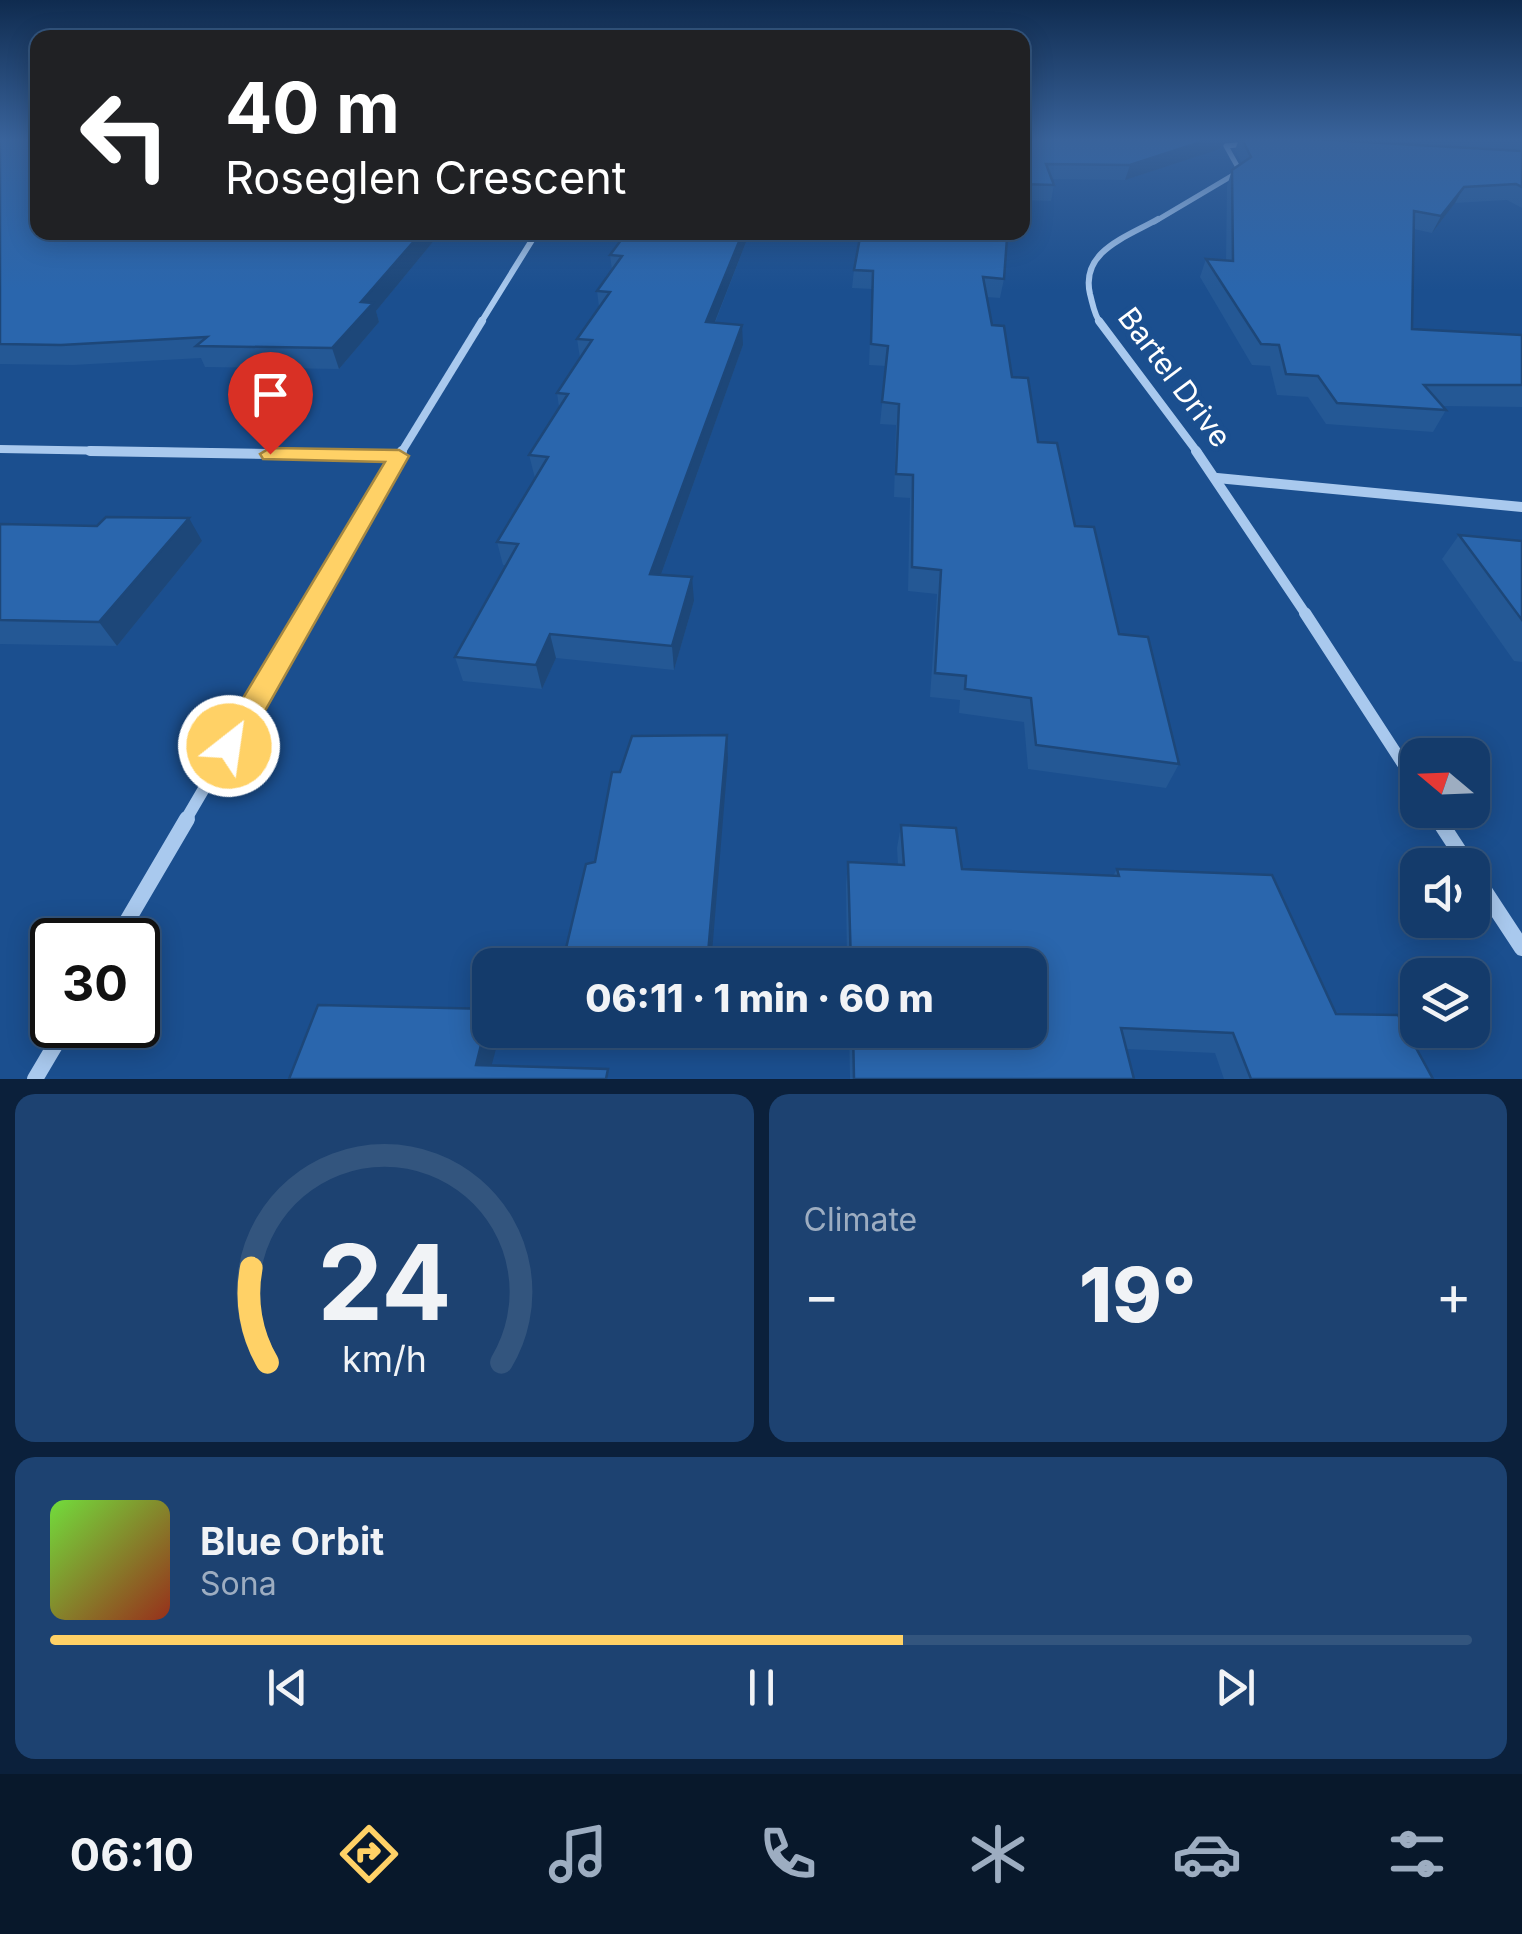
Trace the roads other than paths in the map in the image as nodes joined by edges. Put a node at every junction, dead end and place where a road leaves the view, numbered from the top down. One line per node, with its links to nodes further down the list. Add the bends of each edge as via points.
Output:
1 (1208, 189): 5 (street, Bartel Drive, via 1104,250 1090,264 1087,282 1095,316)
2 (532, 240): 4 (street)
3 (0, 449): 4 (street)
4 (399, 456): 9 (street)
5 (1217, 478): 6 (street); 7 (street, Bartel Drive)
6 (1522, 506)
7 (1400, 759)
8 (1490, 899): 10 (street)
9 (129, 918)
10 (1522, 948)
11 (53, 1048): 12 (street)
12 (35, 1079)

